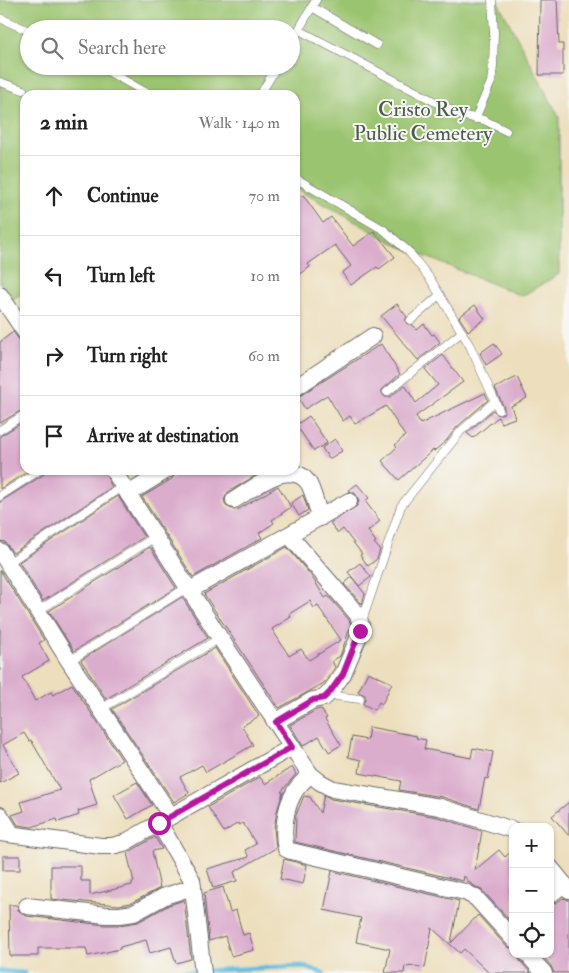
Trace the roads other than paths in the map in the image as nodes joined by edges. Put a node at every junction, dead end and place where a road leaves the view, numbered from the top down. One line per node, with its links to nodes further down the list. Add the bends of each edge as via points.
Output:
1 (316, 0): 3 (lane)
2 (492, 0): 15 (lane, via 494,67)
3 (312, 8): 6 (lane); 8 (lane)
4 (0, 18): 5 (lane)
5 (20, 28)
6 (300, 28)
7 (300, 31): 15 (lane, via 460,115)
8 (377, 44)
9 (116, 75): 13 (lane)
10 (272, 75): 14 (lane)
11 (0, 82): 12 (lane)
12 (23, 90)
13 (141, 90)
14 (263, 90)
15 (475, 119): 16 (lane)
16 (506, 131)
17 (300, 181): 18 (lane, via 384,230 409,252)
18 (440, 295): 20 (lane); 22 (lane)
19 (3, 307): 21 (street)
20 (411, 320)
21 (20, 326)
22 (462, 332): 25 (lane); 26 (lane)
23 (373, 336): 24 (street)
24 (300, 385)
25 (387, 392)
26 (495, 400): 27 (lane); 45 (lane, via 461,431 401,506)
27 (499, 410)
28 (20, 417): 29 (lane)
29 (0, 430)
30 (300, 474): 39 (street, via 310,485)
31 (32, 475): 36 (lane)
32 (116, 475): 35 (street)
33 (157, 475): 35 (street)
34 (278, 475): 37 (street)
35 (126, 490): 41 (street); 42 (lane)
36 (0, 496)
37 (234, 500)
38 (349, 501): 39 (street)
39 (320, 518): 40 (street)
40 (289, 535): 43 (street); 45 (street, via 358,615)
41 (155, 537): 43 (street); 44 (lane)
42 (4, 557): 44 (street)
43 (189, 589): 46 (street); 47 (lane)
44 (38, 611): 47 (street)
45 (361, 625): 48 (street, via 343,674)
46 (220, 638): 50 (lane); 51 (street)
47 (69, 661): 50 (street)
48 (327, 695): 49 (lane); 51 (street)
49 (360, 699)
50 (101, 709): 55 (street)
51 (276, 722): 52 (street)
52 (292, 747): 53 (street); 55 (street)
53 (310, 774): 56 (street, via 333,789 440,807); 62 (street, via 294,792 288,808 286,849 465,892 476,898)
54 (0, 815): 57 (street)
55 (165, 820): 57 (street, via 124,843 112,846); 59 (street)
56 (509, 829)
57 (6, 833)
58 (562, 877): 60 (street)
59 (193, 887): 61 (street, via 165,896 134,913 120,915); 64 (street)
60 (554, 889)
61 (27, 906)
62 (509, 931)
63 (531, 958): 65 (street)
64 (202, 973)
65 (544, 973)

